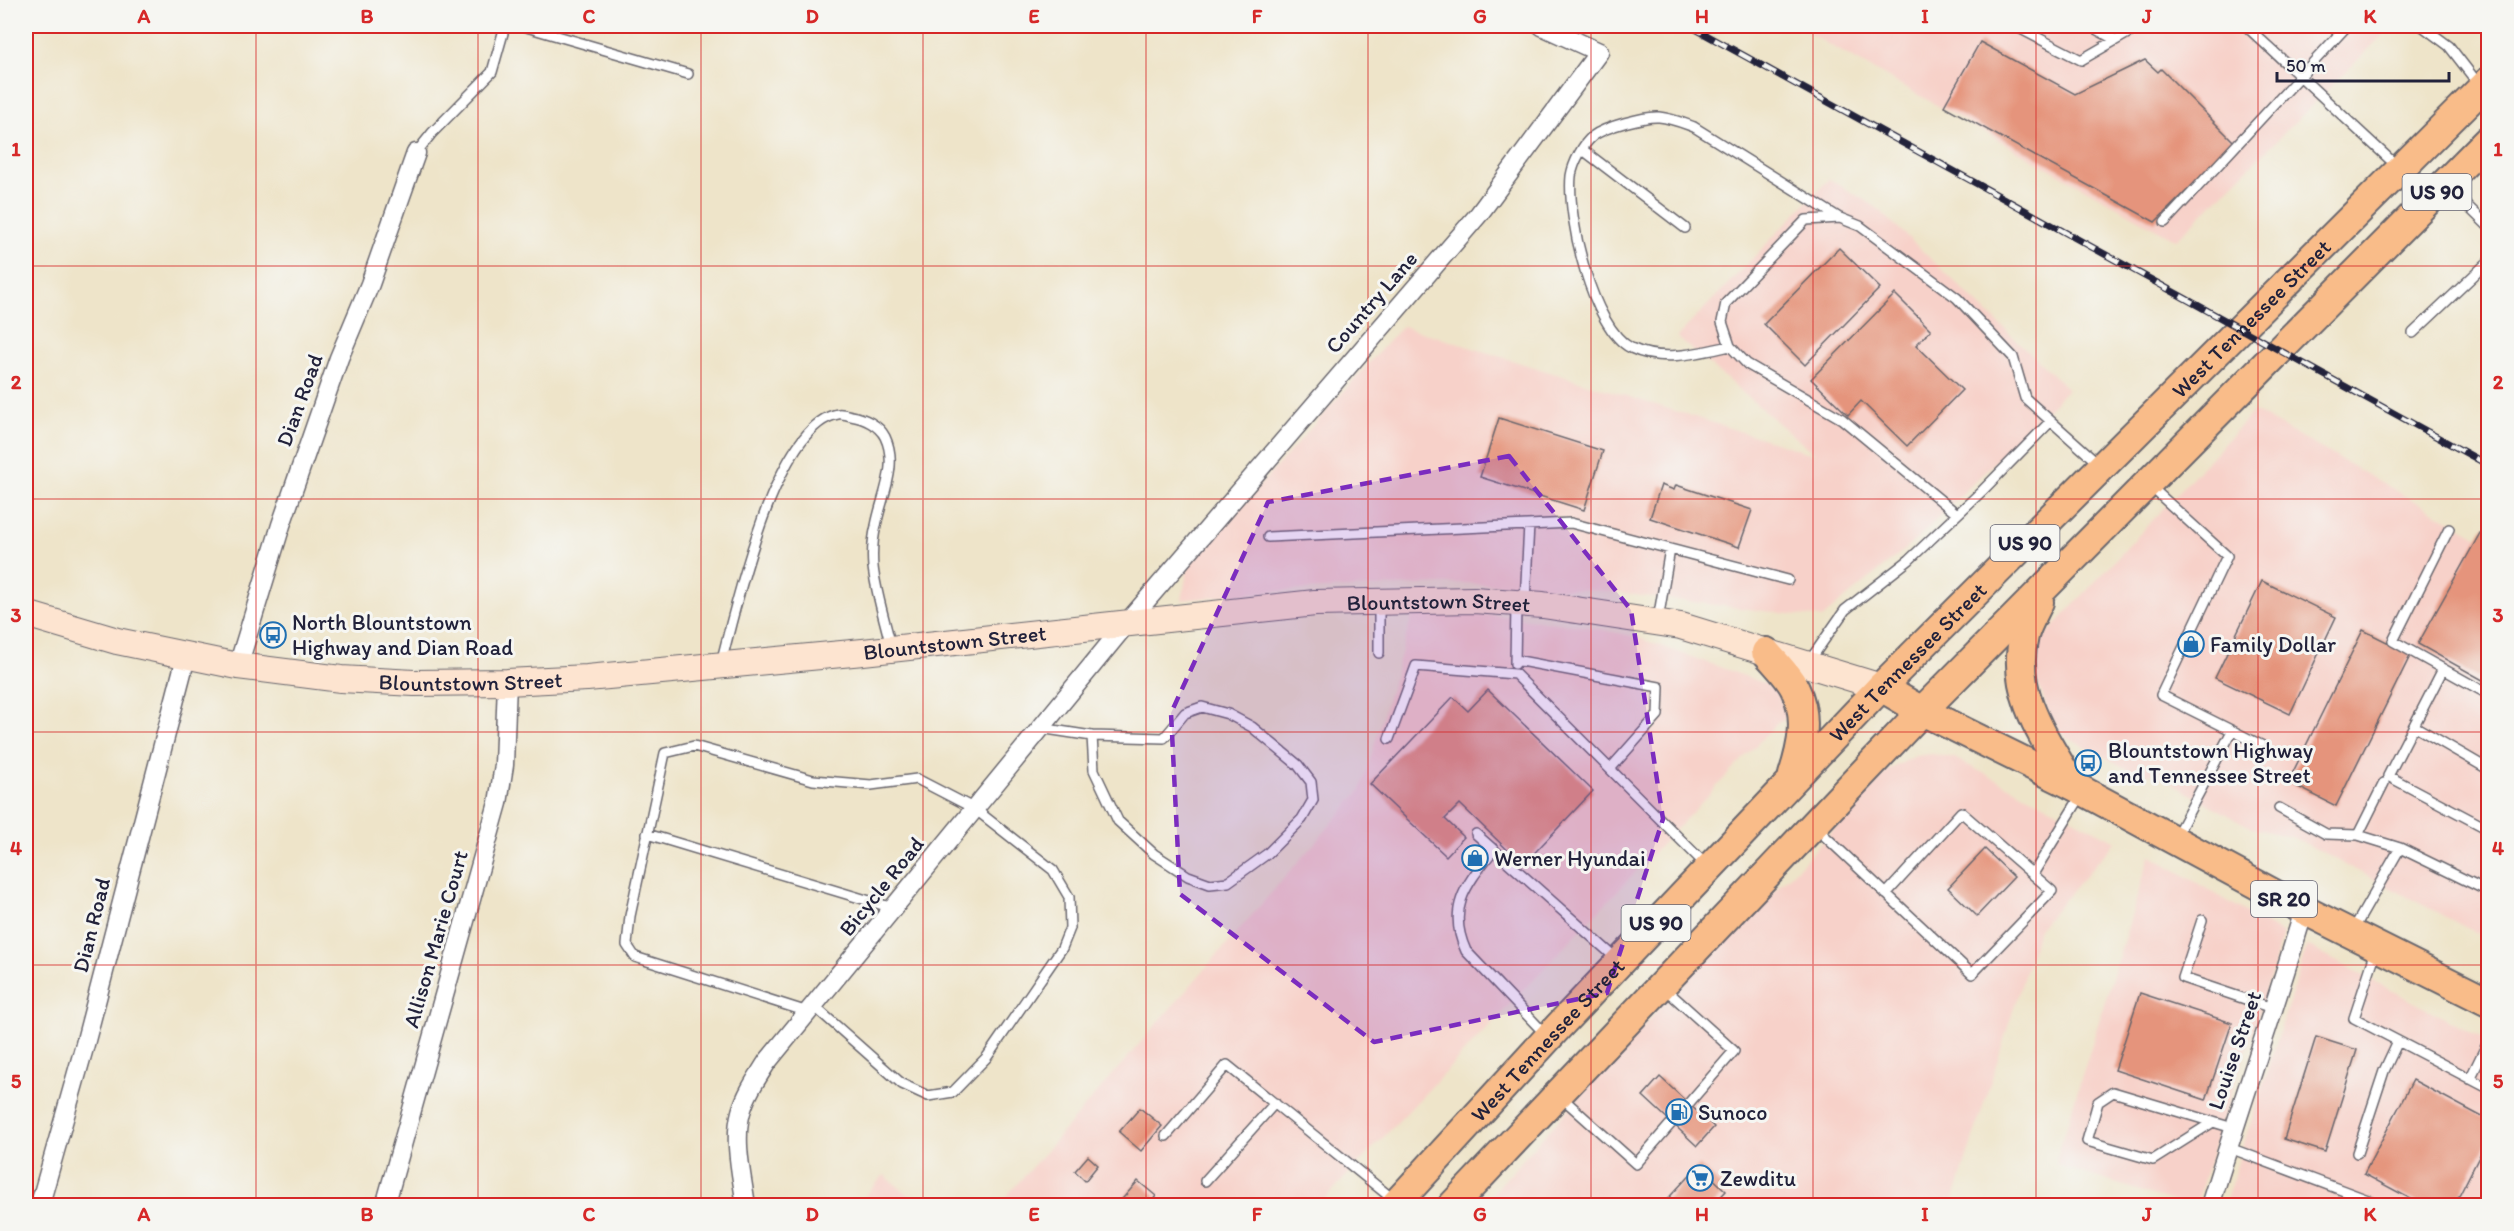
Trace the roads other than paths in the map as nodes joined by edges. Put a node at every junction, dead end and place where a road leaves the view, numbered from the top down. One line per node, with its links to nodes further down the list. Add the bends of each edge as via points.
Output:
1 (505, 26): 16 (lane, via 492,72)
2 (523, 26): 11 (lane)
3 (1542, 26): 40 (street, Country Lane, via 1599,52 1479,214)
4 (2015, 26): 10 (lane, via 2080,60)
5 (2090, 26): 10 (lane)
6 (2140, 26): 10 (lane)
7 (2246, 26): 12 (lane)
8 (2348, 26): 12 (lane)
9 (2422, 26): 13 (lane, via 2449,46)
10 (2116, 40)
11 (688, 74)
12 (2301, 76): 17 (lane); 20 (lane)
13 (2485, 86): 14 (main road); 17 (main road, West Tennessee Street / US 90)
14 (2481, 147): 18 (main road, West Tennessee Street / US 90)
15 (1583, 150): 19 (lane, via 1593,137 1609,129 1657,117 1676,121 1694,127); 22 (lane); 25 (lane, via 1571,176 1575,226 1586,274 1607,326 1632,348 1658,356 1693,354)
16 (416, 153): 47 (street, Dian Road, via 370,284 339,358)
17 (2400, 170): 27 (main road, West Tennessee Street / US 90)
18 (2445, 184): 21 (lane); 28 (main road, West Tennessee Street / US 90)
19 (1840, 218): 25 (lane, via 1806,220 1726,303 1722,322); 26 (lane, via 1860,226 1957,298 2013,357 2025,398)
20 (2165, 222)
21 (2488, 226)
22 (1685, 228)
23 (2488, 262): 24 (lane)
24 (2413, 333)
25 (1730, 345): 29 (lane, via 1747,364 1842,419)
26 (2050, 422): 27 (lane); 29 (lane)
27 (2102, 467): 52 (main road, West Tennessee Street / US 90)
28 (2147, 484): 35 (main road, West Tennessee Street / US 90); 57 (lane, via 2227,556 2161,695)
29 (1957, 514): 46 (lane, via 1909,560 1845,610)
30 (1529, 525): 32 (lane); 33 (lane, via 1571,523); 37 (lane)
31 (2449, 529): 49 (lane, via 2393,641)
32 (1268, 537)
33 (1670, 549): 34 (lane); 39 (lane)
34 (1788, 580)
35 (2047, 585): 54 (main road, West Tennessee Street / US 90); 65 (main road, via 2024,633 2022,680 2033,719)
36 (1379, 601): 37 (main road, Blountstown Street); 40 (main road, Blountstown Street, via 1315,603); 43 (lane)
37 (1521, 603): 39 (main road, Blountstown Street); 45 (lane)
38 (26, 614): 44 (main road, Blountstown Street)
39 (1658, 622): 42 (main road, Blountstown Street)
40 (1126, 624): 41 (main road, Blountstown Street); 56 (street, Bicycle Road)
41 (891, 649): 48 (main road, Blountstown Street); 48 (lane, via 873,567 876,526 889,481 889,451 884,435 870,422 838,414 821,422 801,442 783,470 751,549)
42 (1766, 652): 46 (main road, Blountstown Street); 64 (main road, via 1795,688 1801,711 1804,737)
43 (1379, 653)
44 (186, 657): 47 (main road, Blountstown Street); 105 (street, Dian Road)
45 (1515, 660): 50 (lane); 61 (lane, via 1659,687 1658,715)
46 (1807, 664): 52 (main road, Blountstown Street)
47 (237, 666): 51 (main road, Blountstown Street, via 341,679)
48 (721, 666): 51 (main road, Blountstown Street)
49 (2443, 669): 53 (lane); 55 (lane)
50 (1515, 674): 59 (lane, via 1416,666); 61 (lane)
51 (507, 682): 107 (street, Allison Marie Court, via 504,765 498,803)
52 (1881, 687): 54 (main road, SR 20); 64 (main road, West Tennessee Street / US 90)
53 (2488, 694)
54 (1922, 711): 65 (main road, SR 20); 68 (main road, West Tennessee Street / US 90)
55 (2414, 726): 62 (lane); 63 (lane)
56 (1040, 728): 58 (lane); 66 (street, Bicycle Road)
57 (2232, 731): 60 (lane); 73 (lane)
58 (1092, 736): 58 (lane, via 1094,770 1118,821 1154,854 1188,876 1210,884 1227,882 1267,855 1302,819 1313,800 1311,782 1298,765 1252,727 1228,714 1202,707 1185,713 1164,738)
59 (1389, 739)
60 (2263, 746)
61 (1610, 769): 76 (lane)
62 (2488, 769)
63 (2386, 780): 69 (lane); 72 (lane)
64 (1790, 782): 76 (main road, West Tennessee Street / US 90)
65 (2078, 788): 73 (main road, SR 20); 77 (lane)
66 (975, 808): 70 (lane, via 916,779 871,785 813,780 694,746 665,753); 80 (street, Bicycle Road); 88 (lane, via 1053,870 1069,897 1070,928 1062,948 987,1057 953,1092 928,1096 902,1084)
67 (2279, 808): 72 (lane, via 2326,834)
68 (1813, 826): 79 (lane); 86 (main road, West Tennessee Street / US 90)
69 (2488, 829)
70 (647, 834): 80 (lane); 88 (lane, via 627,945 635,957)
71 (1476, 834): 75 (lane)
72 (2358, 835): 74 (lane)
73 (2174, 841): 81 (main road, SR 20)
74 (2400, 848): 78 (lane); 83 (lane)
75 (1494, 849): 85 (lane); 90 (lane, via 1462,893 1458,910 1460,937 1466,951)
76 (1709, 868): 85 (main road, West Tennessee Street / US 90)
77 (2032, 874): 79 (lane, via 1960,812); 79 (lane, via 2052,891 1972,974)
78 (2488, 891)
79 (1886, 894)
80 (893, 908): 88 (street, Bicycle Road)
81 (2304, 910): 83 (main road, SR 20); 89 (street, Louise Street)
82 (2202, 920): 89 (lane, via 2183,978)
83 (2351, 933): 84 (main road, SR 20)
84 (2377, 946): 87 (main road, SR 20); 91 (lane, via 2354,1018)
85 (1620, 962): 90 (main road, West Tennessee Street / US 90)
86 (1662, 985): 95 (main road, West Tennessee Street / US 90); 95 (lane, via 1734,1051 1636,1164)
87 (2488, 1002)
88 (811, 1009): 108 (street, Bicycle Road, via 767,1062 741,1112 739,1158)
89 (2275, 1009): 98 (street, Louise Street)
90 (1548, 1038): 106 (main road, West Tennessee Street / US 90)
91 (2398, 1041): 93 (lane); 101 (lane)
92 (2488, 1042): 93 (lane)
93 (2470, 1079): 94 (lane)
94 (2488, 1088)
95 (1558, 1094): 104 (main road, West Tennessee Street / US 90)
96 (1275, 1104): 99 (lane, via 1227,1065); 102 (lane); 106 (lane)
97 (2213, 1122): 97 (lane, via 2113,1092 2098,1102 2086,1141 2153,1160); 98 (lane)
98 (2233, 1128): 100 (street, Louise Street)
99 (1166, 1136)
100 (2227, 1147): 109 (street, Louise Street); 110 (lane)
101 (2357, 1153)
102 (1205, 1181)
103 (2488, 1193): 111 (lane)
104 (1462, 1202)
105 (40, 1204)
106 (1395, 1204)
107 (385, 1206)
108 (746, 1206)
109 (2210, 1206)
110 (2384, 1206)
111 (2482, 1206)

